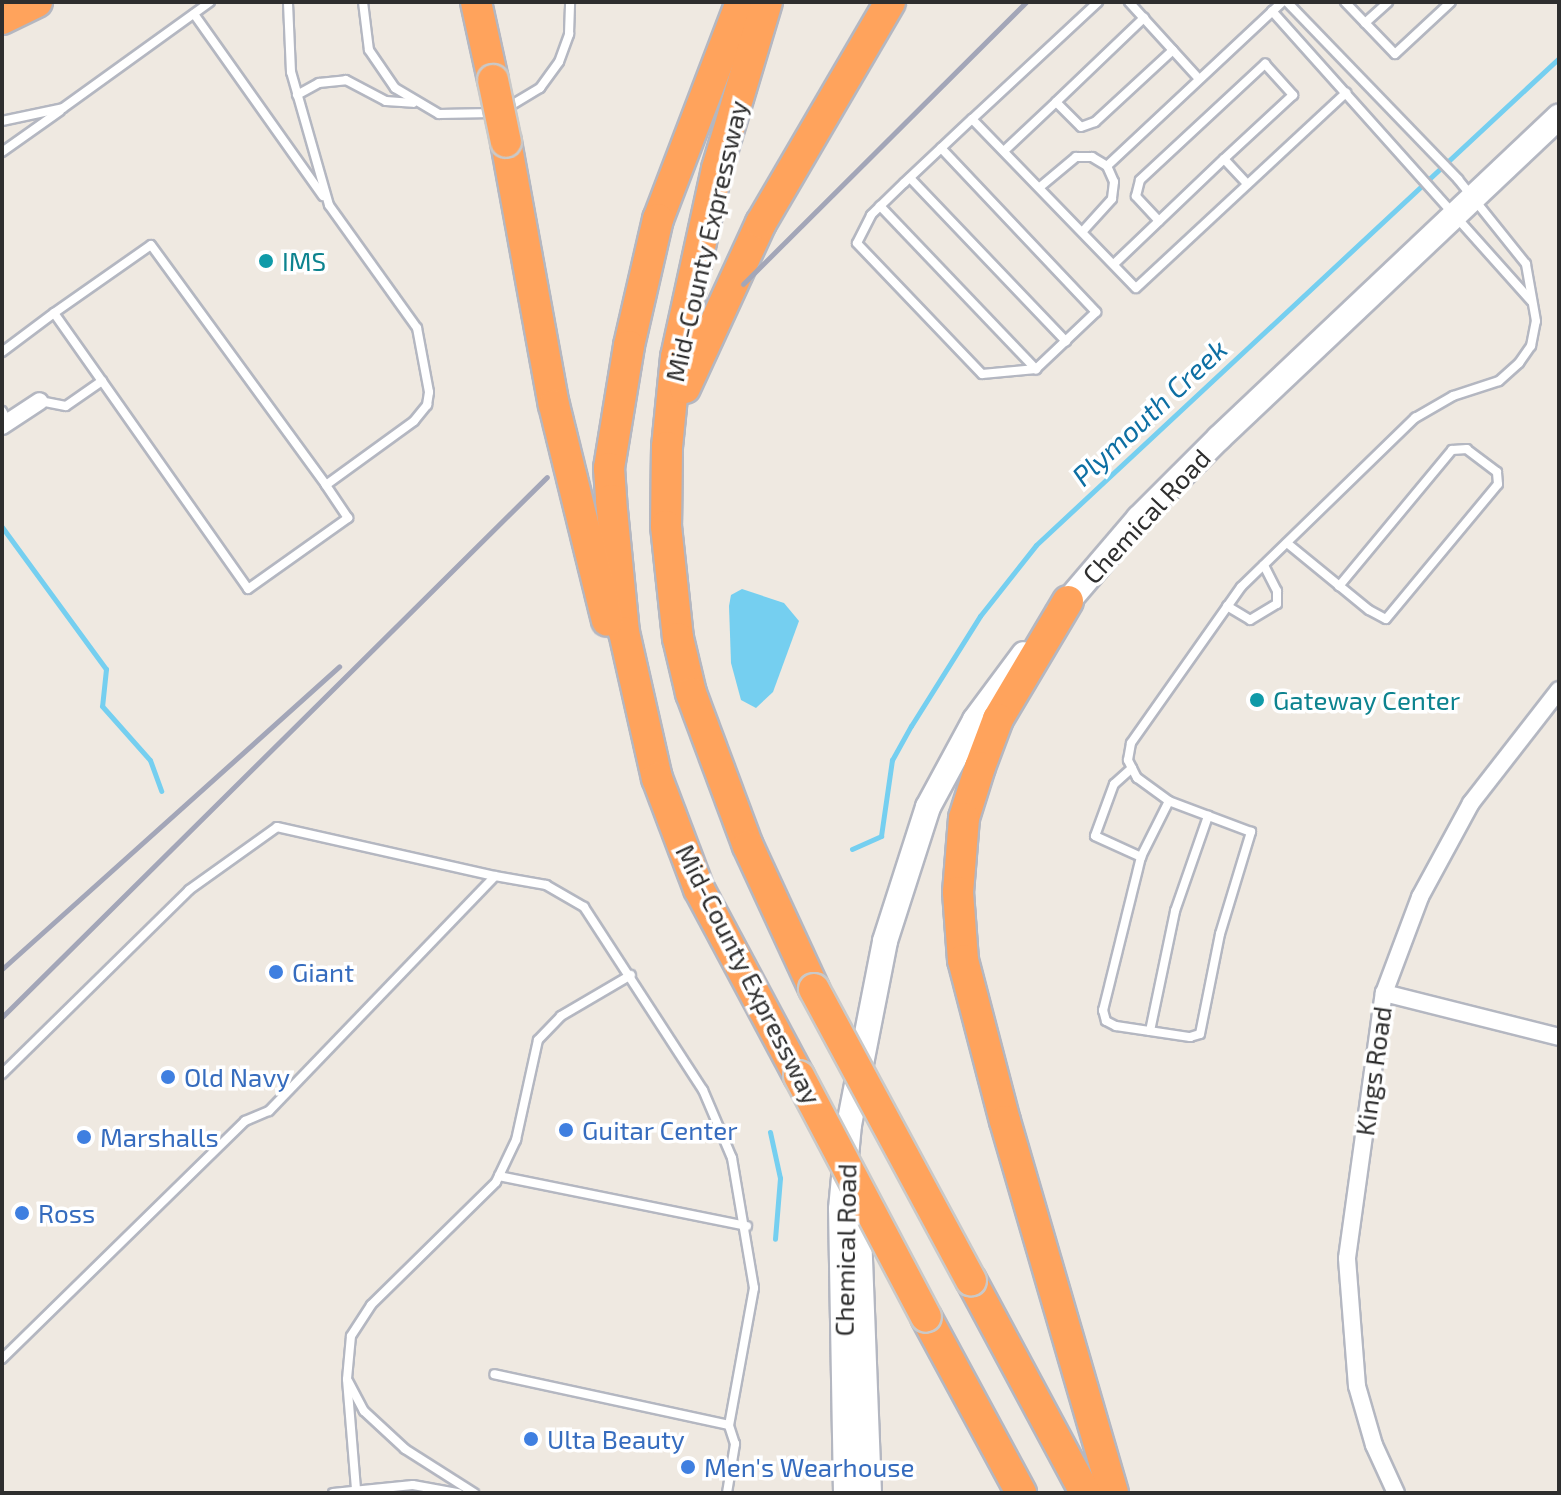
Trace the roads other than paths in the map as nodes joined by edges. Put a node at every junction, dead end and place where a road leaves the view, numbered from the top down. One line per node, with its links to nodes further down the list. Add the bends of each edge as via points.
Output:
1 (210, 2): 18 (lane)
2 (288, 2): 26 (lane, via 289,59)
3 (363, 2): 28 (lane, via 365,37 376,65)
4 (476, 2): 24 (highway)
5 (489, 2): 24 (highway)
6 (570, 2): 28 (lane, via 564,50 551,76 529,97 514,106 464,117)
7 (741, 2): 64 (highway, Mid-County Expressway, via 658,219 609,468 616,575)
8 (767, 2): 56 (highway, Mid-County Expressway, via 717,169 697,257 676,357)
9 (890, 2): 56 (highway, via 735,271 690,373)
10 (1098, 2): 31 (lane)
11 (1129, 2): 20 (lane)
12 (1285, 2): 17 (lane); 41 (lane, via 1400,117)
13 (1345, 2): 21 (lane)
14 (1388, 2): 21 (lane)
15 (1451, 2): 21 (lane, via 1395,54)
16 (34, 4): 19 (highway)
17 (1272, 11): 23 (lane); 25 (lane)
18 (194, 14): 29 (lane); 42 (lane)
19 (2, 16)
20 (1144, 18): 22 (lane); 27 (lane)
21 (1365, 23)
22 (1173, 50): 23 (lane); 27 (lane, via 1095,122 1081,127)
23 (1199, 79): 37 (lane)
24 (493, 80): 64 (highway, bridge, via 554,405 593,573)
25 (1346, 93): 39 (lane); 44 (lane)
26 (297, 95): 28 (lane, via 319,83 346,80 386,101); 42 (lane)
27 (1056, 102): 34 (lane)
28 (413, 103)
29 (63, 108): 32 (lane); 35 (lane)
30 (1559, 117): 41 (main road, Chemical Road)
31 (972, 119): 33 (lane); 34 (lane)
32 (2, 121)
33 (941, 148): 38 (lane); 50 (lane, via 1096,312)
34 (1004, 151): 40 (lane)
35 (2, 152)
36 (1224, 159): 39 (lane); 45 (lane); 45 (lane, via 1293,95 1265,64 1140,180 1136,196)
37 (1107, 166): 40 (lane, via 1092,157 1076,157); 46 (lane, via 1114,182 1112,199)
38 (910, 178): 43 (lane); 50 (lane)
39 (1247, 184): 47 (lane, via 1136,288)
40 (1040, 187): 46 (lane)
41 (1474, 201): 44 (main road, Chemical Road); 48 (lane, via 1526,264)
42 (329, 205): 57 (lane, via 413,321 429,392 414,421)
43 (880, 206): 52 (lane); 52 (lane, via 857,243 982,374)
44 (1454, 219): 48 (lane); 61 (main road, Chemical Road, via 1219,438)
45 (1159, 221): 47 (lane)
46 (1083, 231): 47 (lane)
47 (1114, 264)
48 (1532, 301): 58 (lane, via 1536,321 1531,346 1519,363 1499,381 1453,396 1415,418)
49 (54, 313): 51 (lane); 53 (lane); 57 (lane, via 151,245)
50 (1066, 341): 52 (lane)
51 (2, 352)
52 (1036, 369)
53 (102, 381): 54 (lane, via 66,406); 57 (lane, via 248,589 348,518)
54 (40, 401): 55 (street)
55 (4, 419)
56 (667, 447): 92 (highway, Mid-County Expressway, bridge, via 670,584 691,693 748,846 814,989)
57 (326, 485)
58 (1287, 543): 59 (lane); 60 (lane)
59 (1264, 565): 62 (lane); 62 (lane, via 1277,591 1277,604 1250,620)
60 (1339, 586): 60 (lane, via 1386,619 1498,484 1497,472 1467,449 1452,450)
61 (1068, 601): 72 (main road, Chemical Road, via 975,720 928,807 896,895); 93 (highway, via 989,743 964,818 958,892 963,960)
62 (1227, 606): 65 (lane, via 1131,743)
63 (1559, 690): 71 (street, Kings Road, via 1471,803 1420,897)
64 (639, 706): 91 (highway, Mid-County Expressway, bridge, via 657,778 699,889)
65 (1132, 768): 66 (lane, via 1137,778); 68 (lane, via 1114,784 1095,836)
66 (1169, 801): 67 (lane); 68 (lane)
67 (1208, 816): 73 (lane, via 1175,911); 73 (lane, via 1251,832 1220,934 1200,1034)
68 (1141, 857): 73 (lane, via 1103,1010 1106,1021 1116,1026)
69 (495, 876): 70 (lane, via 546,885 584,907); 75 (lane, via 277,827 189,890); 78 (lane, via 269,1111 245,1121)
70 (631, 975): 76 (lane, via 561,1016 538,1040 516,1140); 77 (lane, via 703,1090 732,1158)
71 (1384, 993): 74 (street); 94 (street, Kings Road, via 1347,1258 1357,1386 1374,1445)
72 (872, 1009): 89 (main road, Chemical Road, via 849,1125 841,1209); 90 (main road, Chemical Road, via 858,1234)
73 (1150, 1031)
74 (1559, 1037)
75 (2, 1074)
76 (499, 1176): 77 (lane); 80 (lane, via 371,1305 351,1336)
77 (747, 1226): 81 (lane, via 754,1288)
78 (2, 1359)
79 (494, 1374): 81 (lane)
80 (347, 1379): 82 (lane); 87 (lane, via 364,1411 405,1449)
81 (729, 1425): 88 (lane, via 735,1444)
82 (356, 1489): 83 (lane); 84 (lane)
83 (367, 1489): 85 (lane); 86 (lane, via 413,1485)
84 (333, 1493)
85 (381, 1493)
86 (458, 1493)
87 (474, 1493)
88 (727, 1493)
89 (846, 1493)
90 (869, 1493)
91 (1021, 1493)
92 (1085, 1493)
93 (1113, 1493)
94 (1396, 1493)

